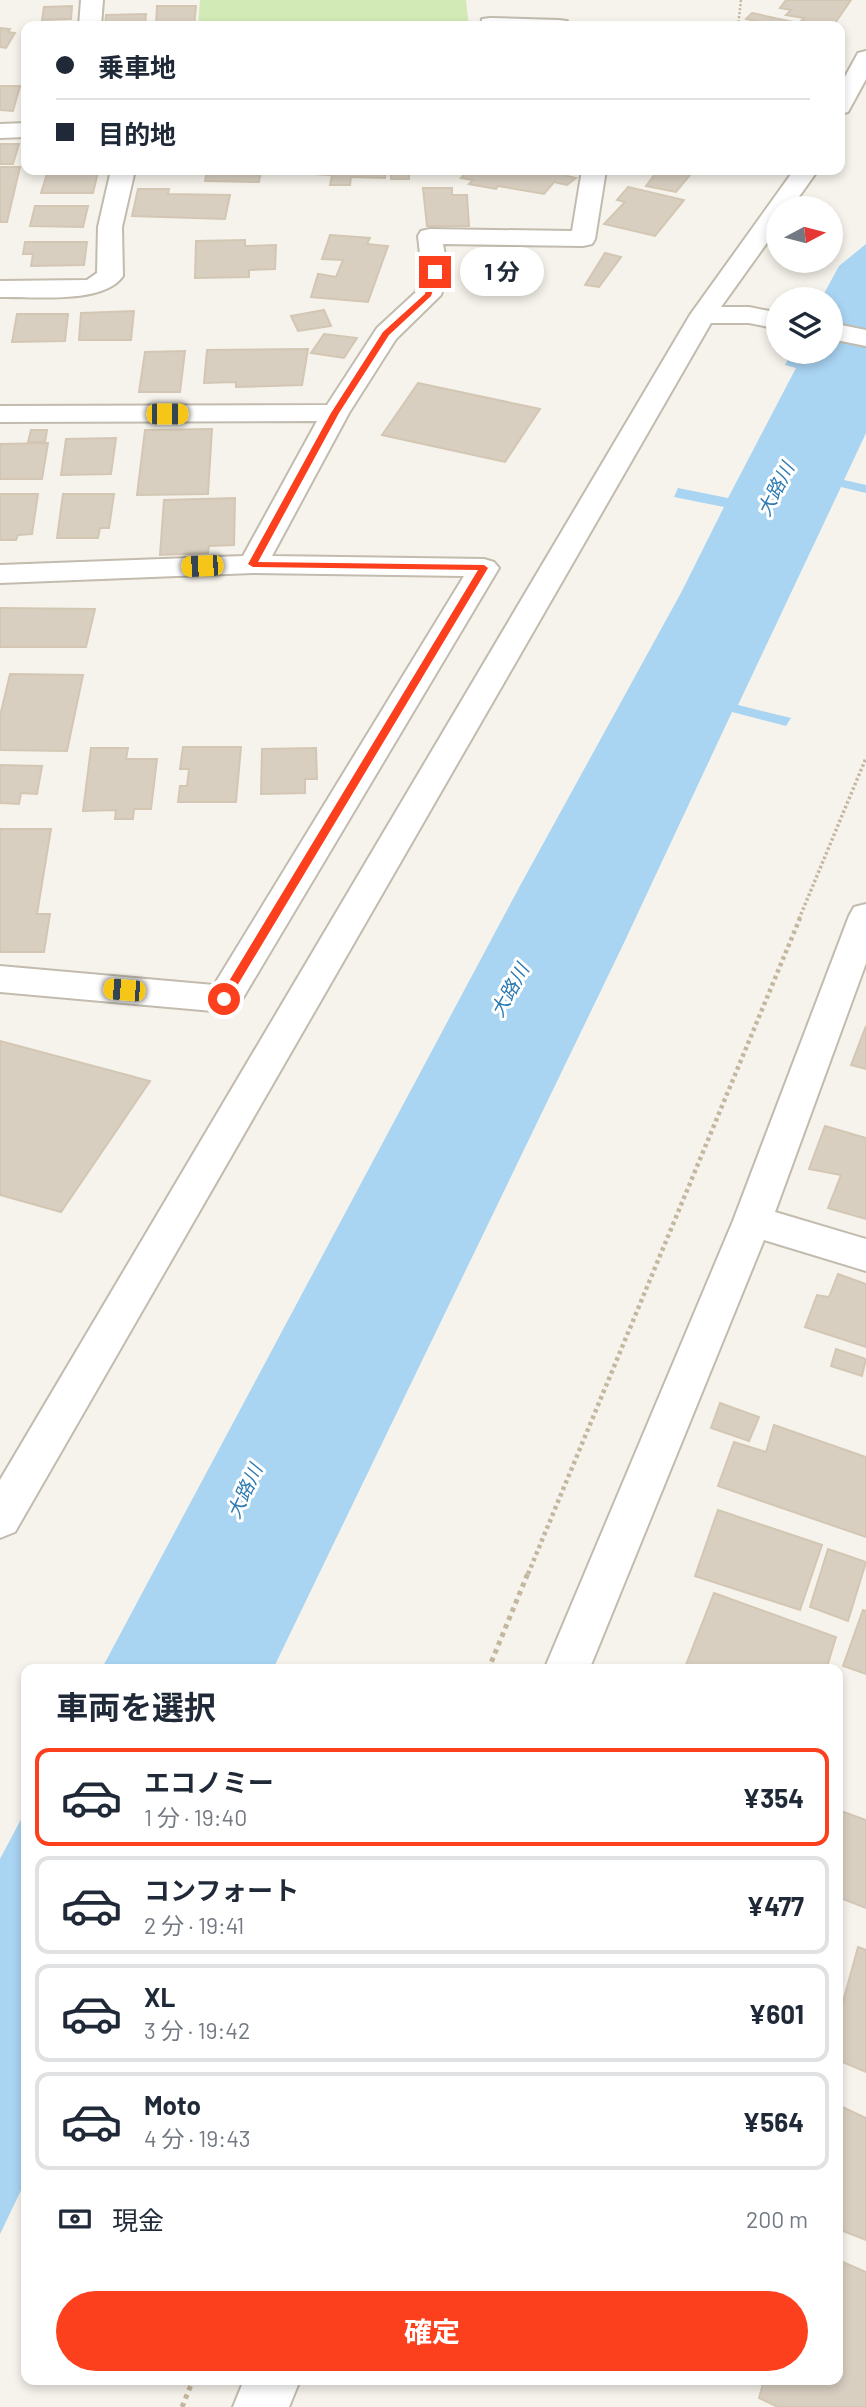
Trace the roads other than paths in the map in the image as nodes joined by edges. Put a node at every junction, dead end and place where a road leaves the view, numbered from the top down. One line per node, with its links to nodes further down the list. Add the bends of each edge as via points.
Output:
1 (92, 0): 3 (street)
2 (485, 0): 4 (street)
3 (90, 21)
4 (490, 21)
5 (866, 58): 6 (street)
6 (845, 98)
7 (0, 131): 8 (street)
8 (21, 131)
9 (122, 175): 12 (street, via 110,227 110,276 92,287)
10 (593, 175): 17 (street, via 583,239 430,236 435,272 428,295 386,334)
11 (802, 175): 13 (street)
12 (0, 289)
13 (704, 315): 14 (street); 25 (street)
14 (766, 319)
15 (843, 333): 16 (street)
16 (866, 338)
17 (335, 413): 18 (street); 19 (street)
18 (0, 414)
19 (253, 564): 20 (street); 22 (street, via 484,568 224,999)
20 (0, 574)
21 (866, 916): 23 (street)
22 (0, 979)
23 (752, 1221): 24 (street); 26 (street)
24 (866, 1255)
25 (0, 1519)
26 (568, 1664)
27 (270, 2385): 28 (street)
28 (261, 2407)

